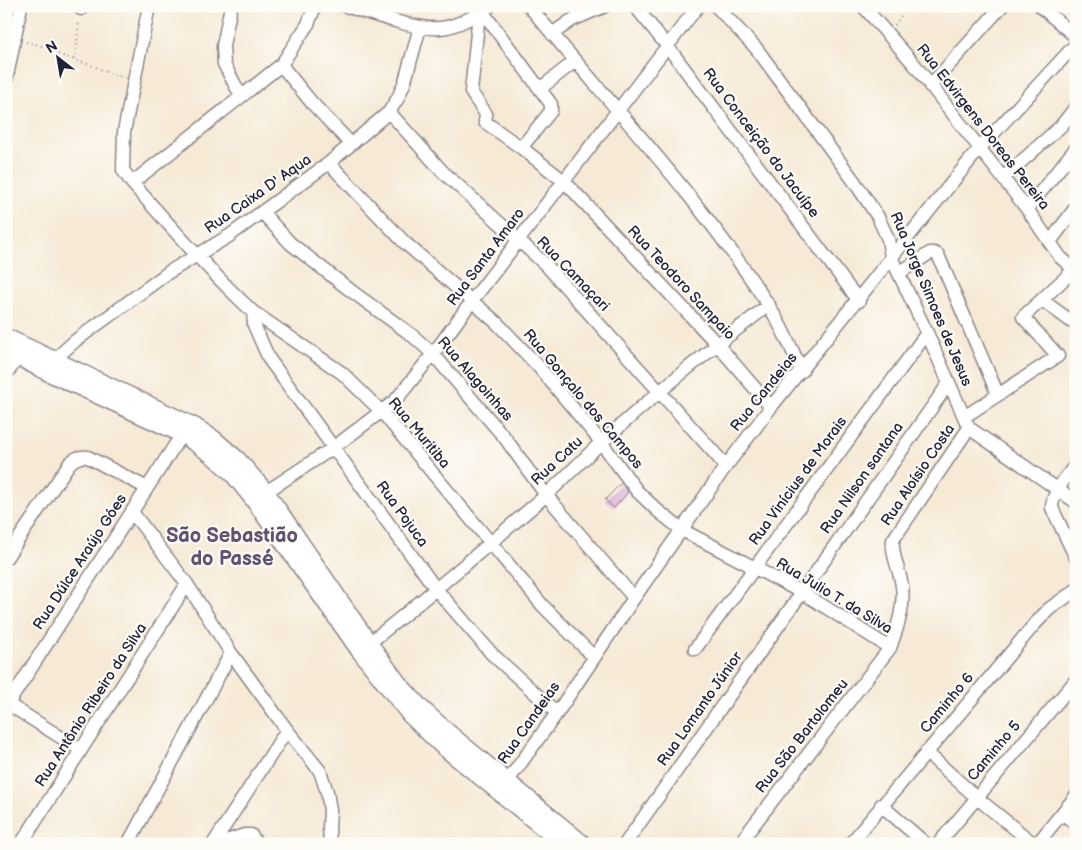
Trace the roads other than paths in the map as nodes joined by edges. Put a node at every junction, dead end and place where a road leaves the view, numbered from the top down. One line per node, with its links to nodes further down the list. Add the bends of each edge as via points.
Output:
1 (149, 6): 37 (street, Rua Muritiba, via 122,152 122,170)
2 (230, 6): 26 (street, via 223,46 224,64)
3 (314, 6): 22 (street, via 308,24)
4 (345, 6): 15 (street)
5 (529, 6): 17 (street)
6 (605, 6): 17 (street, via 572,20)
7 (634, 6): 20 (street, Rua Conceição do Jacuípe)
8 (698, 6): 20 (street, Rua Santa Amaro)
9 (716, 6): 44 (street, Rua Jorge Simoes de Jesus, via 756,48 854,181 878,217 888,239)
10 (863, 6): 24 (street, Rua Edvirgens Doreas Pereira)
11 (1002, 6): 24 (street)
12 (1040, 6): 18 (street)
13 (20, 8): 16 (street)
14 (484, 10): 15 (street, via 460,23 441,28); 25 (street); 31 (street, Rua Teodoro Sampaio, via 470,92 486,114 485,122)
15 (420, 27): 29 (street, Rua Caixa D' Aqua, via 405,81)
16 (10, 34): 23 (street)
17 (552, 34): 21 (street)
18 (1076, 37)
19 (1076, 44): 33 (street, Rua Candeias)
20 (668, 47): 28 (street, Rua Santa Amaro); 47 (street, Rua Conceição do Jacuípe)
21 (575, 61): 25 (street); 28 (street)
22 (281, 65): 26 (street); 30 (street)
23 (6, 81)
24 (930, 86): 33 (street, Rua Edvirgens Doreas Pereira)
25 (541, 88): 31 (street, via 552,108)
26 (241, 96): 37 (street)
27 (1076, 107): 35 (street, via 1061,126)
28 (618, 110): 36 (street, Rua Santa Amaro); 50 (street, via 670,171)
29 (389, 112): 30 (street, Rua Caixa D' Aqua); 41 (street, Rua Camaçari, via 443,172)
30 (351, 144): 34 (street, Rua Caixa D' Aqua)
31 (523, 148): 36 (street, Rua Teodoro Sampaio)
32 (1076, 148): 39 (street)
33 (979, 149): 35 (street, Rua Edvirgens Doreas Pereira); 44 (street, Rua Candeias)
34 (329, 163): 40 (street, Rua Caixa D' Aqua); 49 (street, Rua Gonçalo dos Campos, via 404,242)
35 (1003, 178): 39 (street, Rua Edvirgens Doreas Pereira)
36 (565, 182): 41 (street, Rua Santa Amaro); 55 (street, Rua Teodoro Sampaio)
37 (132, 183): 43 (street, Rua Muritiba)
38 (1076, 207): 42 (street)
39 (1026, 209): 42 (street, Rua Edvirgens Doreas Pereira)
40 (262, 212): 43 (street, Rua Caixa D' Aqua, via 229,236); 57 (street, Rua Alagoinhas, via 290,243)
41 (518, 240): 49 (street, Rua Santa Amaro); 62 (street, Rua Camaçari, via 546,264)
42 (1050, 242): 45 (street, Rua Edvirgens Doreas Pereira, via 1060,257)
43 (196, 254): 51 (street, Rua Muritiba); 58 (street, Rua Caixa D' Aqua, via 75,340)
44 (891, 257): 46 (street, Rua Jorge Simoes de Jesus); 47 (street, Rua Candeias)
45 (1075, 270): 48 (street)
46 (899, 273): 53 (street, Rua Jorge Simoes de Jesus); 63 (street, via 930,253 938,255)
47 (858, 300): 59 (street, Rua Candeias)
48 (1042, 300): 52 (street); 63 (street, via 1023,317 1058,356)
49 (472, 301): 57 (street, Rua Santa Amaro); 68 (street, Rua Gonçalo dos Campos, via 538,366)
50 (769, 304): 55 (street, Rua Catu); 59 (street)
51 (253, 312): 65 (street, Rua Muritiba, via 342,373); 69 (street, Rua Pojuca, via 254,325 269,358)
52 (1076, 325)
53 (927, 333): 61 (street, Rua Jorge Simoes de Jesus); 82 (street, Rua Vinícius de Morais)
54 (6, 337): 58 (main road)
55 (717, 344): 62 (street, Rua Catu); 64 (street, Rua Teodoro Sampaio)
56 (12, 354): 58 (main road); 60 (street)
57 (433, 354): 65 (street, Rua Santa Amaro); 75 (street, Rua Alagoinhas, via 505,438)
58 (51, 366): 67 (main road); 74 (main road, via 194,426 238,460)
59 (802, 371): 64 (street, Rua Candeias)
60 (6, 374)
61 (949, 383): 66 (street, Rua Jorge Simoes de Jesus); 86 (street, Rua Nilson santana)
62 (660, 392): 68 (street, Rua Catu); 71 (street, Rua Camaçari)
63 (998, 395): 66 (street)
64 (771, 407): 71 (street, Rua Candeias)
65 (382, 412): 69 (street, Rua Santa Amaro); 79 (street, Rua Muritiba)
66 (966, 423): 73 (street); 89 (street, Rua Aloísio Costa, via 893,540 903,588 902,610)
67 (182, 434): 72 (street, Rua Dúlce Araújo Góes); 111 (main road, via 232,473 359,650 410,715 441,745)
68 (602, 442): 75 (street, Rua Catu); 78 (street, Rua Gonçalo dos Campos, via 638,491)
69 (333, 448): 74 (street, Rua Santa Amaro); 84 (street, Rua Pojuca)
70 (1076, 464): 73 (street)
71 (726, 466): 78 (street, Rua Candeias)
72 (147, 488): 77 (street, Rua Dúlce Araújo Góes); 80 (street, via 88,457 75,459)
73 (1058, 490): 76 (street); 81 (street, via 1052,508)
74 (266, 492): 88 (main road)
75 (546, 495): 79 (street, Rua Catu); 87 (street, Rua Alagoinhas)
76 (1076, 502)
77 (132, 512): 83 (street); 94 (street, Rua Dúlce Araújo Góes)
78 (682, 530): 82 (street, Rua Julio T. da Silva); 87 (street, Rua Candeias)
79 (491, 542): 84 (street, Rua Catu); 92 (street, Rua Muritiba, via 543,606)
80 (6, 558)
81 (1076, 558)
82 (754, 568): 86 (street, Rua Julio T. da Silva); 90 (street, Rua Vinícius de Morais)
83 (187, 584): 91 (street); 97 (street, Rua Antônio Ribeiro da Silva)
84 (436, 589): 88 (street, Rua Catu); 95 (street, Rua Pojuca, via 492,654)
85 (1076, 590): 98 (street, Caminho 6, via 1049,609)
86 (803, 593): 89 (street, Rua Julio T. da Silva); 113 (street, Rua Lomanto Júnior)
87 (634, 598): 92 (street, Rua Candeias)
88 (369, 643): 99 (main road, via 421,708)
89 (890, 648): 114 (street, Rua São Bartolomeu)
90 (695, 649)
91 (231, 653): 96 (street); 106 (street)
92 (594, 658): 95 (street, Rua Candeias)
93 (1074, 685): 101 (street, Caminho 5)
94 (7, 706): 97 (street)
95 (557, 713): 99 (street, Rua Candeias)
96 (287, 730): 107 (street); 110 (street, via 320,771 330,810)
97 (82, 750): 105 (street, Rua Antônio Ribeiro da Silva)
98 (926, 752): 101 (street); 102 (street, Caminho 6)
99 (507, 782): 112 (main road)
100 (1076, 796): 103 (street)
101 (977, 798): 117 (street, Caminho 5); 118 (street)
102 (881, 805): 115 (street, Caminho 6); 116 (street)
103 (1062, 813): 104 (street); 118 (street)
104 (1076, 824)
105 (22, 844)
106 (128, 844)
107 (213, 844)
108 (217, 844): 109 (street, via 245,835 251,835)
109 (257, 844)
110 (330, 844)
111 (563, 844)
112 (583, 844)
113 (624, 844)
114 (739, 844)
115 (850, 844)
116 (926, 844)
117 (938, 844)
118 (1035, 844)

